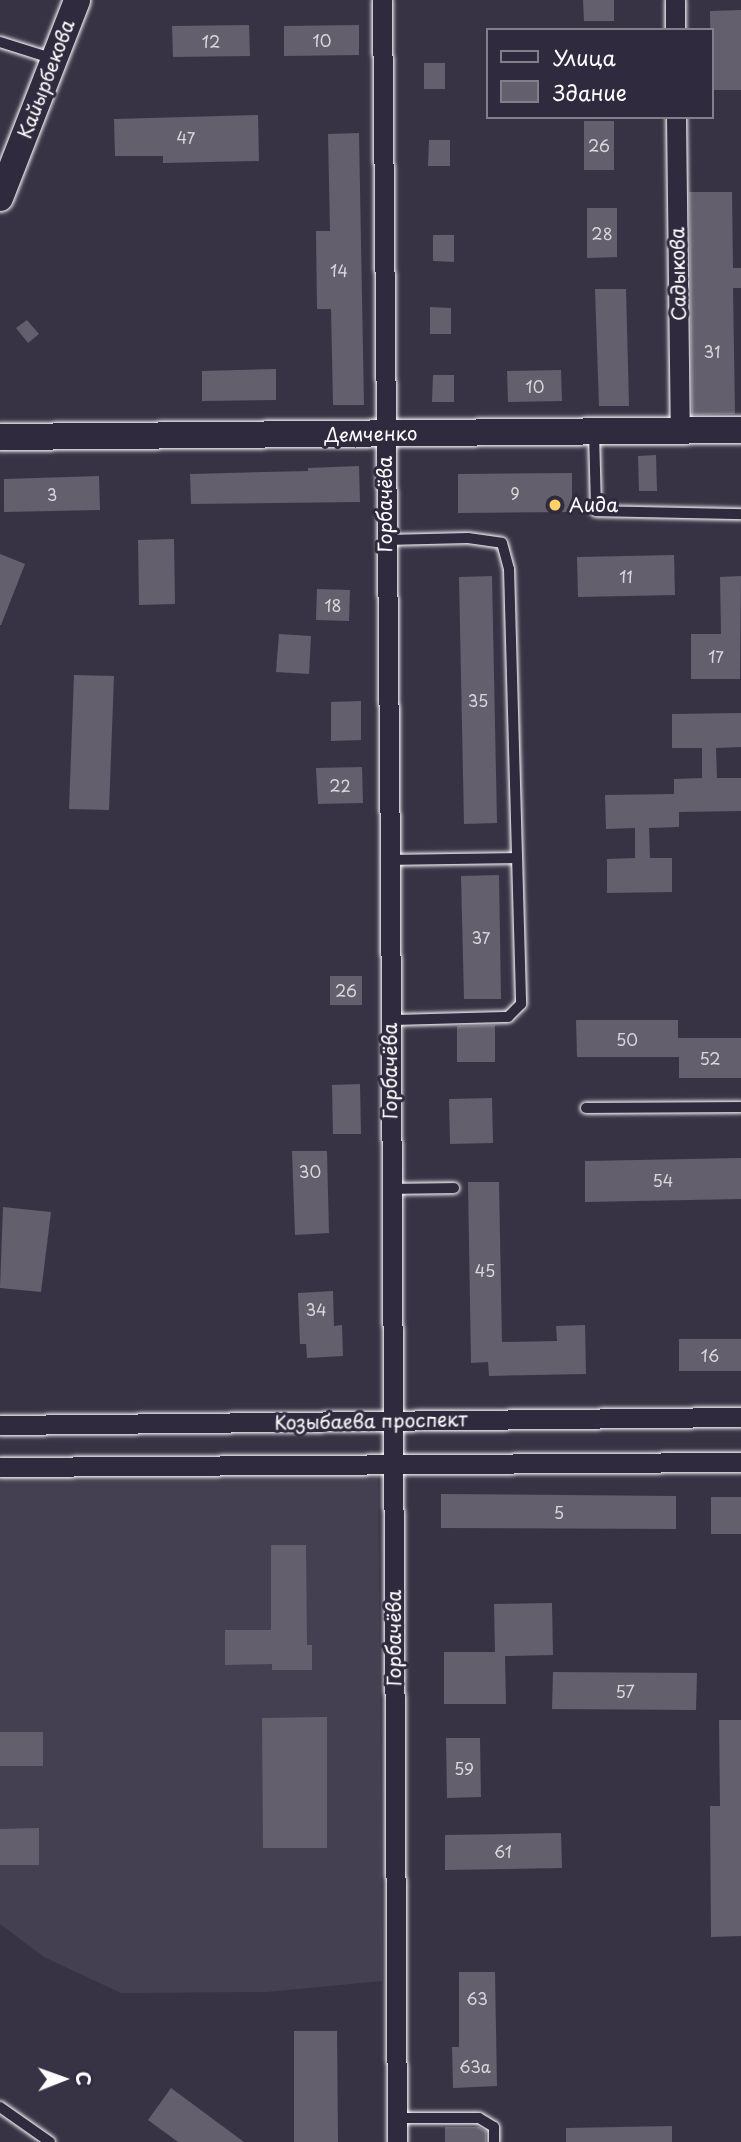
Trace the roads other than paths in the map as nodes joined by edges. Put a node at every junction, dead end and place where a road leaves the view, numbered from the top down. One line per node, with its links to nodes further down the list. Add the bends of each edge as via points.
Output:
1 (77, 0): 6 (street, Кайырбекова)
2 (382, 0): 12 (street, Горбачёва)
3 (675, 0): 4 (street)
4 (675, 28)
5 (0, 42): 6 (lane)
6 (54, 59): 8 (street, Кайырбекова)
7 (676, 119): 9 (street, Садыкова)
8 (0, 198)
9 (680, 430): 10 (street, Демченко); 11 (street, Демченко)
10 (741, 430)
11 (594, 431): 12 (street, Демченко); 14 (lane, via 596,511)
12 (385, 434): 13 (street, Демченко); 15 (street, Горбачёва)
13 (0, 437)
14 (741, 514)
15 (386, 540): 16 (lane, via 468,538 502,543 509,569); 17 (street, Горбачёва)
16 (515, 858): 17 (lane); 18 (lane, via 521,1004 508,1017)
17 (390, 860): 18 (street, Горбачёва)
18 (390, 1020): 22 (street, Горбачёва)
19 (741, 1107): 20 (lane)
20 (586, 1108)
21 (454, 1188): 22 (lane)
22 (390, 1189): 24 (street, Горбачёва)
23 (741, 1417): 24 (street, Козыбаева проспект)
24 (391, 1421): 25 (street, Козыбаева проспект); 27 (street, Горбачёва)
25 (0, 1425)
26 (741, 1462): 27 (street)
27 (393, 1465): 28 (street); 30 (street, Горбачёва)
28 (0, 1467)
29 (0, 2107): 31 (lane)
30 (397, 2119): 32 (street, Горбачёва); 33 (lane, via 479,2118 494,2127)
31 (50, 2142)
32 (397, 2142)
33 (494, 2142)

